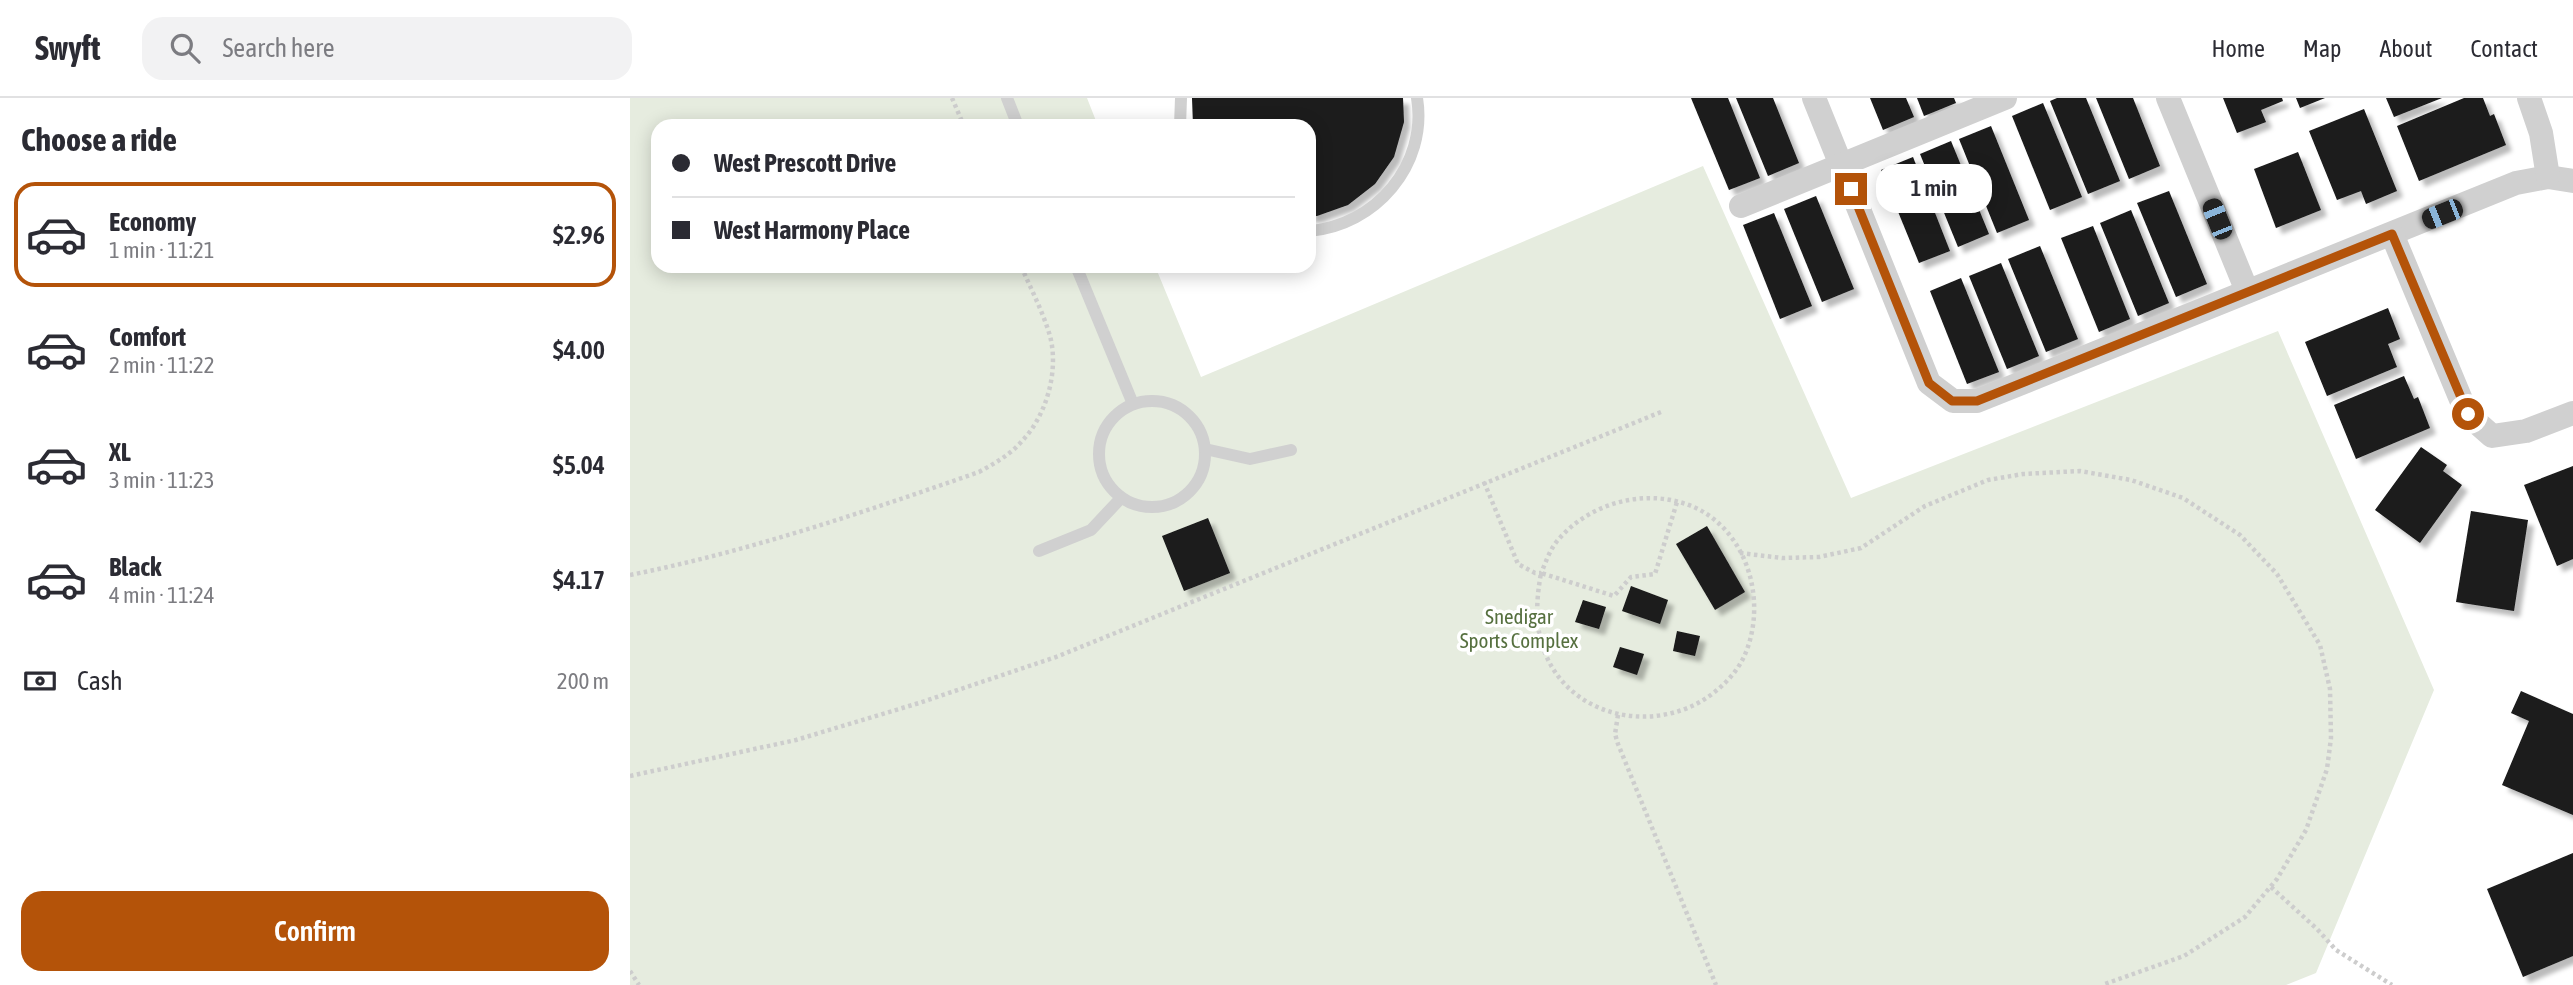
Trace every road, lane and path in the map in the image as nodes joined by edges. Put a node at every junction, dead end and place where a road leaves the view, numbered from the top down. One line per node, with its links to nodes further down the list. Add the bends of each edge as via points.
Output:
1 (953, 98): 9 (path)
2 (1007, 98): 10 (lane)
3 (1181, 98): 11 (lane)
4 (1418, 98): 16 (lane, via 1413,152 1394,187 1365,214)
5 (1814, 98): 12 (street)
6 (2005, 98): 12 (street)
7 (2168, 98): 20 (street)
8 (2529, 98): 13 (street)
9 (961, 119)
10 (1015, 119)
11 (1180, 119)
12 (1841, 165): 15 (street); 20 (street, via 1929,383 1952,401 1977,401)
13 (2548, 177): 14 (street); 17 (street, via 2516,183)
14 (2573, 181)
15 (1741, 206)
16 (1316, 230)
17 (2392, 234): 20 (street); 23 (street, via 2468,414 2492,436 2526,432)
18 (1024, 273): 32 (path, via 1050,337 1053,362 1041,413 1024,440 1003,459 979,472 812,530)
19 (1079, 273): 21 (lane)
20 (2247, 291)
21 (1133, 404): 24 (lane, via 1157,401 1180,409 1202,433); 27 (lane, via 1119,412 1101,440 1099,456 1106,479)
22 (1661, 412): 26 (path)
23 (2573, 412)
24 (1205, 449): 25 (lane, via 1250,459); 27 (lane, via 1205,467 1186,496 1154,508)
25 (1291, 450)
26 (1484, 482): 31 (path, via 1518,564); 34 (path, via 1056,657 796,740)
27 (1121, 498): 29 (lane, via 1091,530)
28 (1677, 502): 30 (path, via 1709,516); 31 (path, via 1653,498 1604,506 1569,528); 31 (path, via 1655,574 1631,577 1614,596)
29 (1039, 551)
30 (1740, 552): 33 (path, via 1750,576 1755,610 1746,653 1732,674 1709,697 1679,711 1645,718); 35 (path, via 1819,558 1861,548 1926,506 1988,480 2023,474 2080,471 2131,480 2183,498 2240,535 2277,574 2320,645 2328,671 2332,705 2327,769 2300,845)
31 (1541, 573): 33 (path, via 1537,612 1541,642 1552,666 1580,696)
32 (630, 575)
33 (1618, 715): 38 (path, via 1618,744)
34 (630, 776)
35 (2271, 887): 39 (path, via 2245,917 2205,944 2172,961); 40 (path, via 2336,950)
36 (630, 971): 37 (path)
37 (639, 985)
38 (1716, 985)
39 (2102, 985)
40 (2392, 985)

